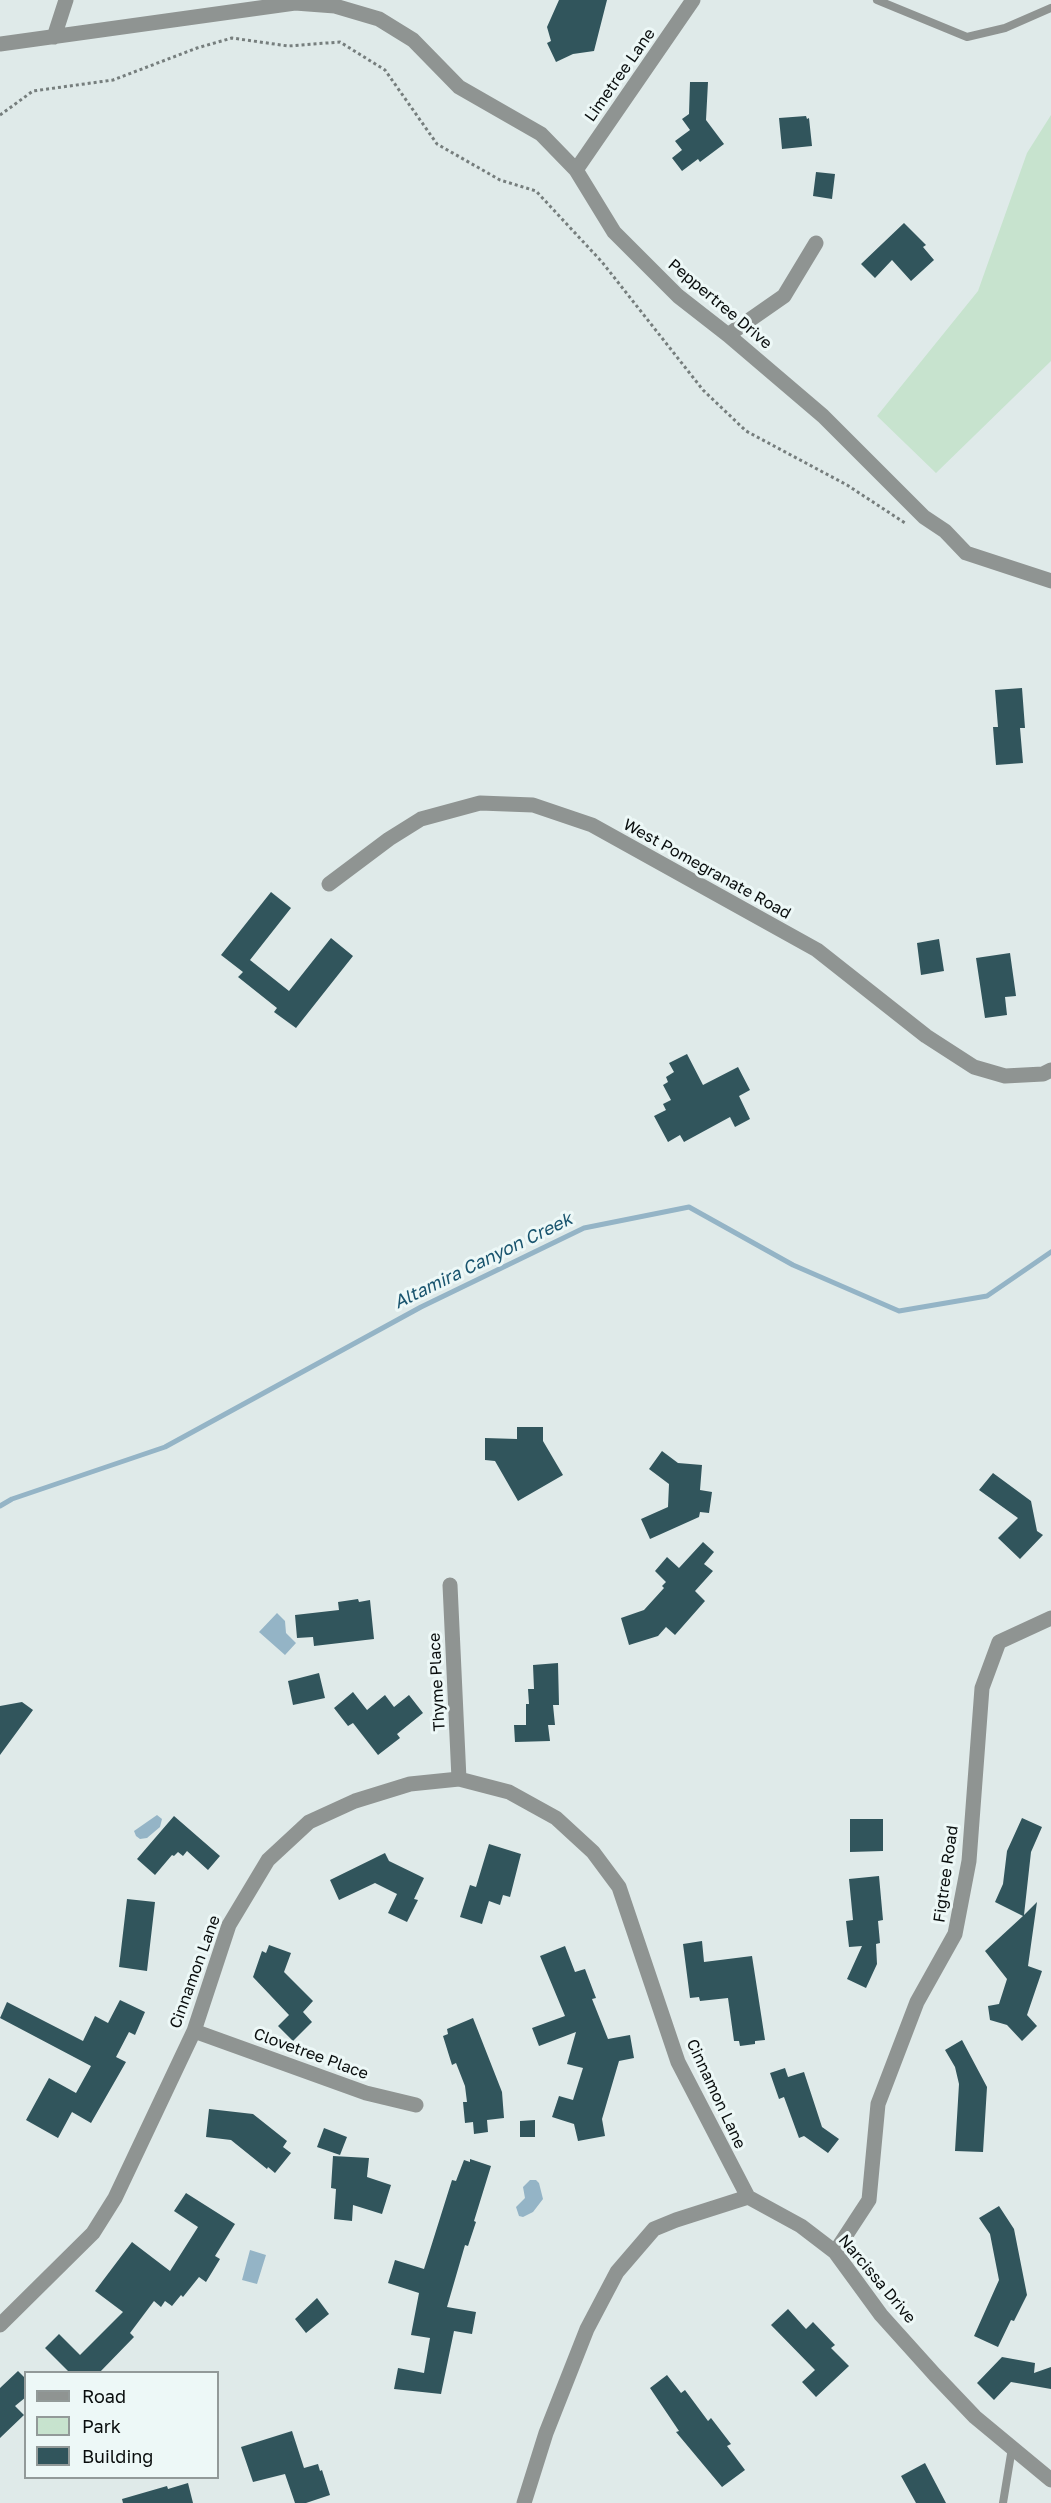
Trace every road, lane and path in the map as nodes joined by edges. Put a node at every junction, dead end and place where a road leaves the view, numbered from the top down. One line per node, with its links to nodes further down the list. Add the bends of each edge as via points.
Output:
1 (66, 0): 6 (street)
2 (693, 0): 9 (street, Limetree Lane)
3 (877, 0): 5 (lane, via 968,37 1005,28)
4 (296, 1): 6 (street, Peppertree Drive); 9 (street, Peppertree Drive, via 335,6 379,19 413,40 459,87 541,134)
5 (1051, 8)
6 (54, 37): 7 (street, Peppertree Drive)
7 (0, 44)
8 (0, 115): 12 (path, via 33,91 113,80 232,38 288,46 340,42 385,70 437,144 500,180 536,191 602,262 703,390 746,431 848,485 903,522)
9 (576, 170): 11 (street, Peppertree Drive, via 614,232 678,296)
10 (816, 243): 11 (street, via 784,296)
11 (728, 335): 13 (street, Peppertree Drive, via 823,416 924,517 945,531 966,553)
12 (913, 524)
13 (1051, 581)
14 (329, 884): 15 (street, West Pomegranate Road, via 421,819 480,803 533,805 592,825 817,950 926,1036 974,1068 1005,1076)
15 (1051, 1070)
16 (450, 1585): 18 (street, Thyme Place)
17 (1051, 1618): 22 (street, Figtree Road, via 999,1642 982,1688 969,1861 956,1934 917,2002 878,2104 869,2200)
18 (459, 1779): 19 (street, Cinnamon Lane, via 410,1784 355,1801 309,1822 268,1860 229,1925); 21 (street, Cinnamon Lane, via 509,1792 556,1818 593,1852 619,1887 678,2062)
19 (194, 2031): 20 (street, Clovetree Place, via 366,2093); 23 (street, Cinnamon Lane, via 115,2198 93,2233)
20 (416, 2105)
21 (748, 2198): 22 (street, Narcissa Drive, via 801,2226); 26 (street, via 654,2229 616,2272 587,2329 546,2433)
22 (835, 2252): 24 (street, Narcissa Drive, via 881,2315 935,2375)
23 (0, 2325)
24 (1012, 2448): 25 (street, Narcissa Drive); 27 (lane)
25 (1051, 2480)
26 (524, 2503)
27 (1004, 2503)

